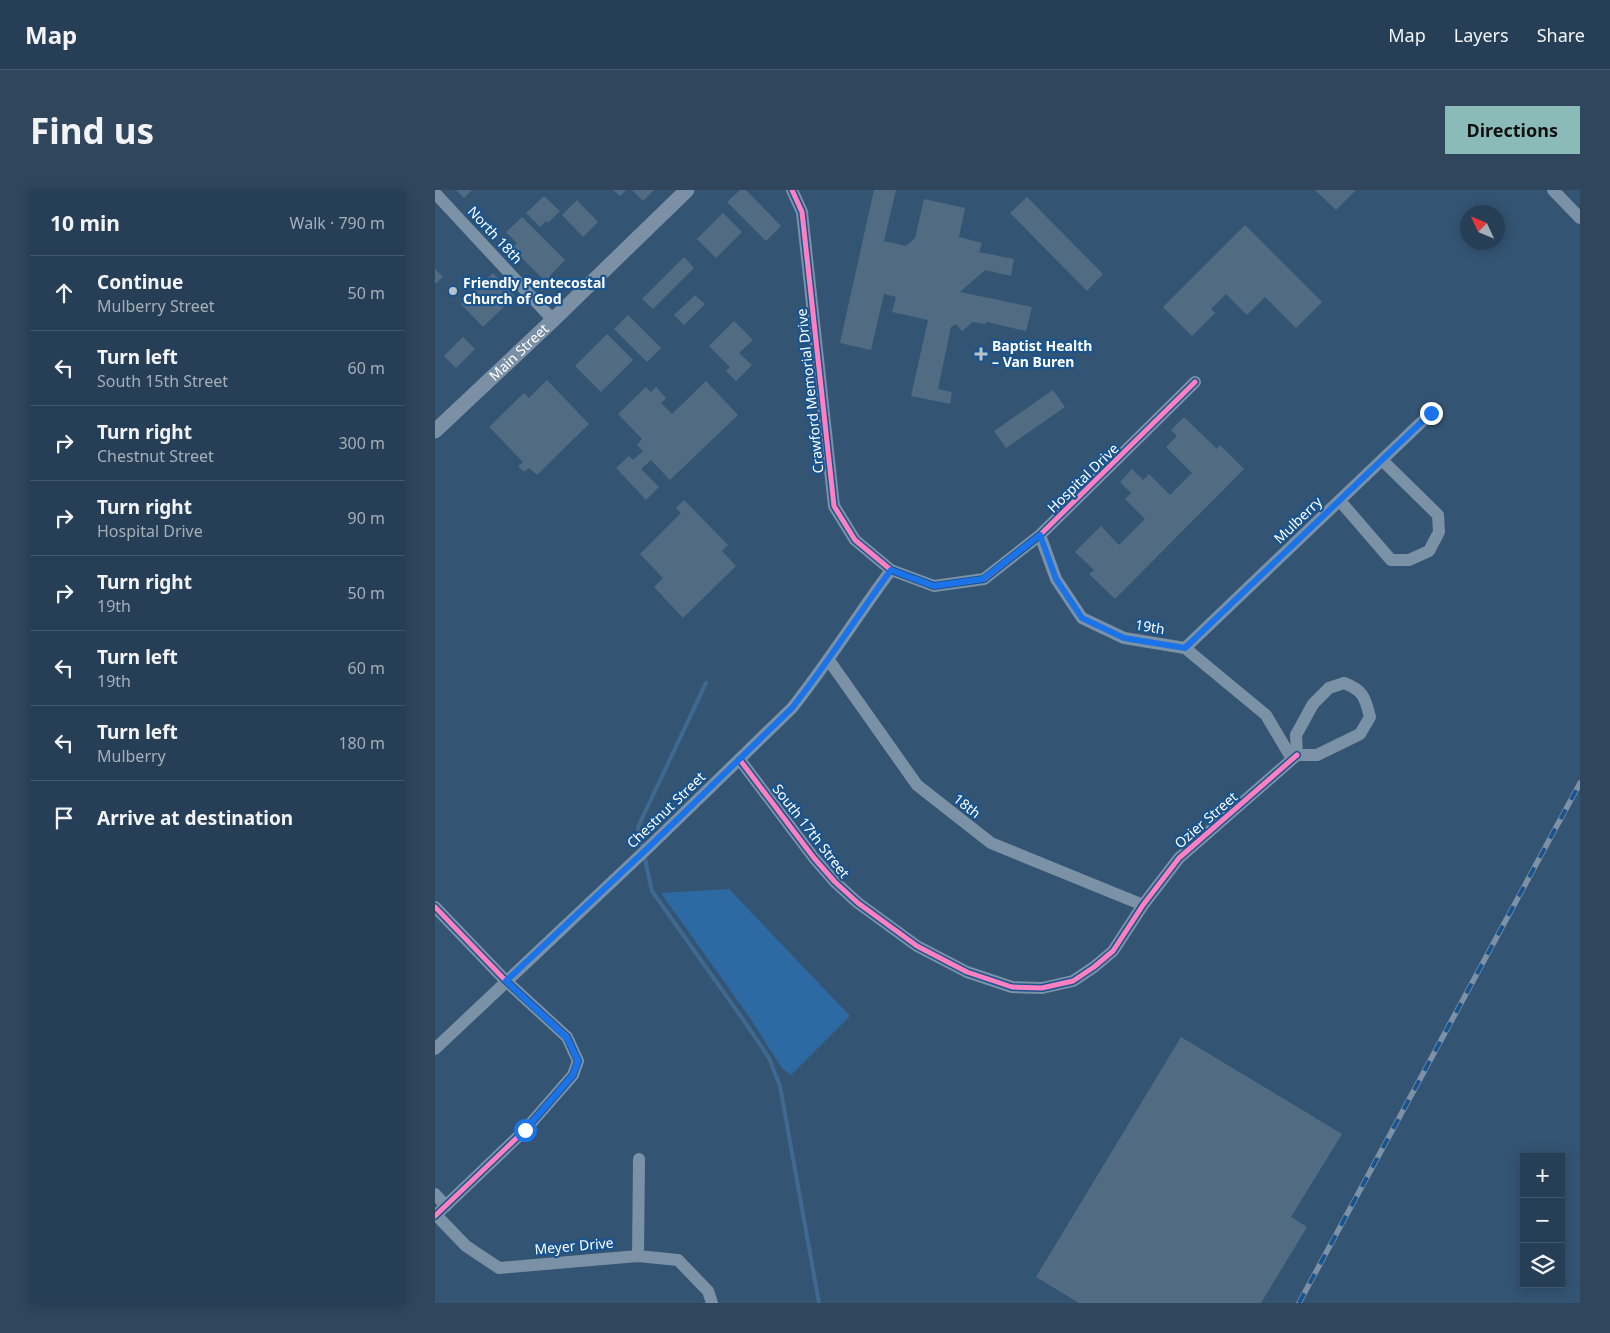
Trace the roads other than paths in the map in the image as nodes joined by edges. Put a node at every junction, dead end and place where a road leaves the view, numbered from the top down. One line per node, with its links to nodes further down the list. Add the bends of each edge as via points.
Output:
1 (687, 190): 6 (main road, Main Street)
2 (792, 190): 13 (street, Crawford Memorial Drive, via 802,212 834,506 855,540)
3 (1553, 190): 5 (street)
4 (435, 193): 6 (street, North 18th)
5 (1580, 218)
6 (553, 320): 9 (main road, Main Street)
7 (1195, 382): 12 (street, Hospital Drive)
8 (1431, 413): 10 (street, Mulberry)
9 (435, 431)
10 (1382, 460): 11 (street, Mulberry); 11 (street, via 1438,515 1439,532 1429,550 1409,560 1391,560)
11 (1340, 501): 14 (street, Mulberry)
12 (1040, 535): 13 (street, Hospital Drive, via 983,579 934,586); 14 (street, 19th, via 1056,579 1082,618 1124,638)
13 (891, 570): 15 (street, Chestnut Street)
14 (1185, 648): 16 (street, via 1266,715)
15 (828, 659): 17 (street, Chestnut Street, via 792,708); 19 (street, 18th, via 917,785 991,843)
16 (1295, 757): 16 (street, via 1317,755 1360,734 1370,717 1366,700 1358,688 1343,683 1329,688 1320,696 1296,735); 19 (street, Ozier Street, via 1179,858)
17 (740, 760): 19 (street, South 17th Street, via 814,858 858,903 917,946 989,981 1013,987 1042,988 1073,981 1113,951); 20 (street, Chestnut Street)
18 (435, 906): 20 (street)
19 (1143, 906)
20 (506, 981): 21 (street, Chestnut Street); 24 (street, via 567,1038 578,1061 573,1075 525,1130)
21 (435, 1049)
22 (639, 1159): 26 (street)
23 (435, 1194): 24 (street)
24 (446, 1206): 25 (street)
25 (436, 1215): 26 (street, Meyer Drive, via 466,1246 499,1268)
26 (639, 1256): 27 (street, Meyer Drive, via 678,1260 708,1291)
27 (712, 1303)

